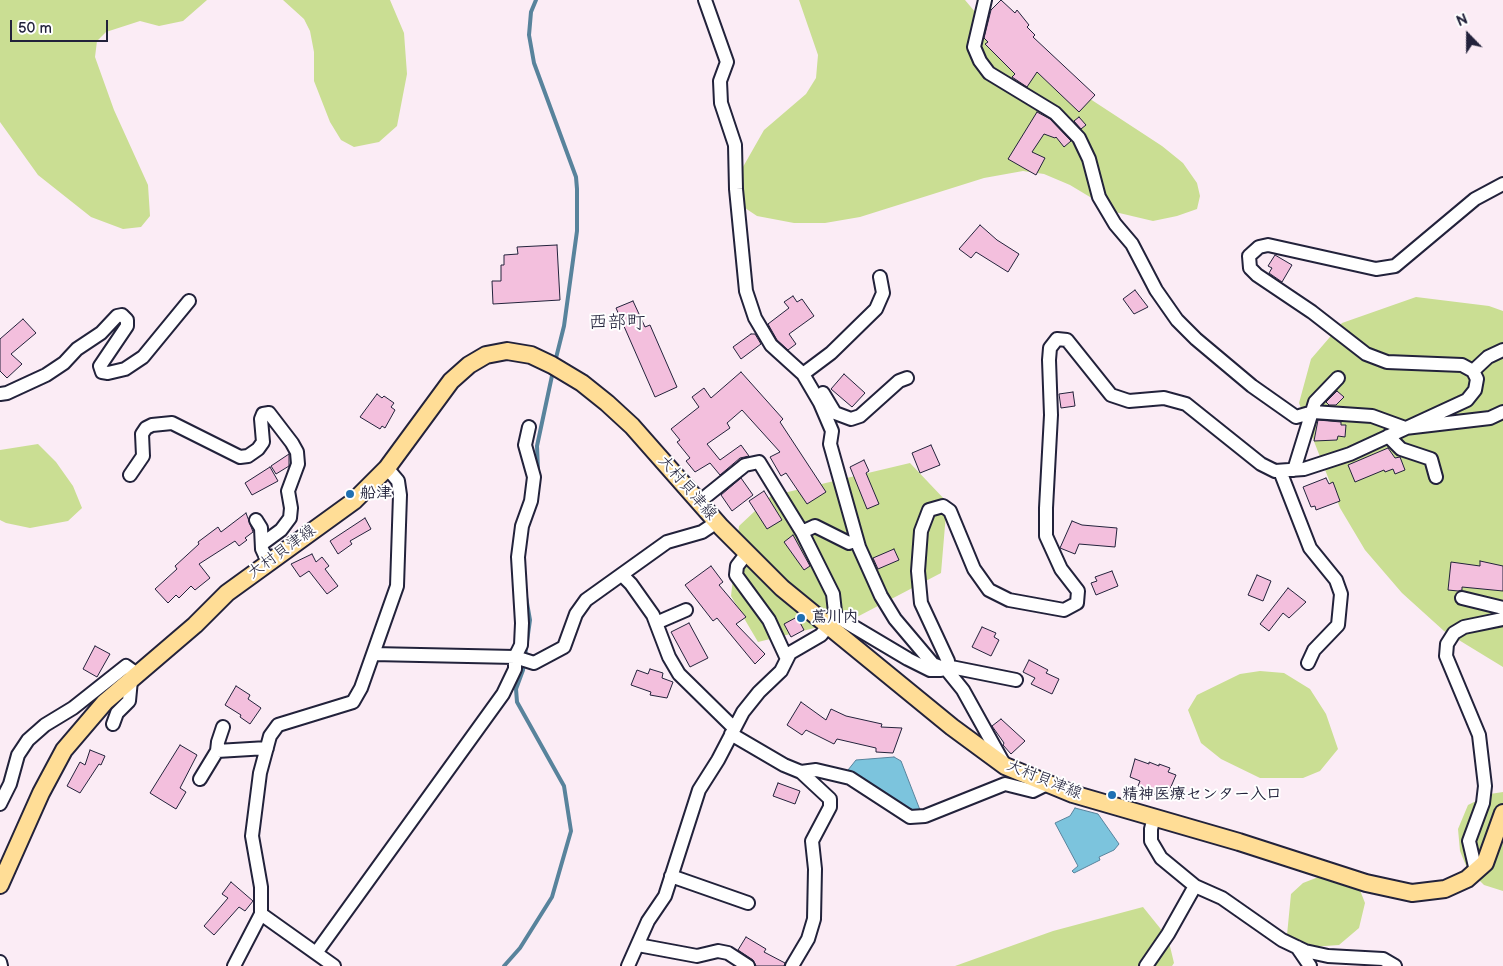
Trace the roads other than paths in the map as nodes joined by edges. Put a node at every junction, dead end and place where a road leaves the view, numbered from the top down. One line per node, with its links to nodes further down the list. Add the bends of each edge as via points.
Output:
1 (705, 0): 8 (street, via 727,62 720,81 721,103 735,145 746,291 755,318 771,345)
2 (985, 0): 12 (street, via 974,47 980,62 990,73 1055,113 1079,138 1099,197 1132,244 1149,280 1177,320 1210,351 1296,417)
3 (1503, 184): 7 (street, via 1475,199 1394,266 1376,269 1268,244 1249,256 1250,268 1257,275 1366,354 1387,362 1462,365)
4 (880, 277): 8 (street, via 883,293 876,309 831,353)
5 (189, 301): 11 (street, via 143,357 125,369 108,373 102,372 100,366 127,326 122,315 46,375)
6 (1503, 350): 7 (street, via 1488,357)
7 (1473, 371): 15 (street, via 1475,390 1467,400)
8 (806, 372): 9 (street, via 835,413 851,419 860,416 899,381); 26 (street, via 832,431 830,444)
9 (907, 378)
10 (1338, 378): 12 (street, via 1315,402)
11 (0, 394)
12 (1311, 412): 15 (street, via 1372,416); 18 (street)
13 (1503, 412): 15 (street, via 1490,418)
14 (529, 427): 38 (street, via 525,445 534,477 532,501 522,526 518,557 522,623 521,645)
15 (1405, 428): 16 (street)
16 (1388, 436): 18 (street, via 1350,454); 21 (street, via 1401,449 1431,460)
17 (387, 468): 22 (main road, 大村貝津線, via 451,381 486,355 507,351 531,355 582,383 632,426); 29 (main road, 大村貝津線, via 354,501); 37 (street, via 398,481 400,495 397,586)
18 (1294, 470): 19 (street)
19 (1280, 471): 40 (street, via 1310,548 1336,580 1341,594 1338,625 1314,650); 41 (street, via 1261,464 1186,404 1164,398 1129,401 1112,395 1067,340 1056,339 1050,348 1049,360 1051,415 1046,536 1061,569 1078,591 1077,603 1064,610 1010,600 990,590 974,569 950,511 943,506 929,510 921,531 920,594 948,661)
20 (130, 475): 27 (street, via 143,456 142,434 152,425 172,424 240,457 258,450 263,442 261,420 268,412 292,443 298,464 288,491 290,518 282,530)
21 (1436, 477)
22 (699, 502): 24 (main road, 大村貝津線); 25 (street, via 745,465 759,462)
23 (256, 520): 27 (street, via 261,528)
24 (717, 522): 28 (main road, 大村貝津線); 30 (street, via 702,532 667,542)
25 (802, 532): 26 (street, via 815,526 849,543); 35 (street, via 832,594)
26 (858, 540): 41 (street, via 880,596 895,619 933,664)
27 (262, 544): 29 (street)
28 (747, 553): 35 (main road, 大村貝津線, via 782,588); 39 (street, via 736,566 736,575 769,620)
29 (268, 562): 42 (main road, 大村貝津線, via 227,593)
30 (622, 575): 36 (street, via 643,600); 38 (street, via 586,600 576,614 564,647 534,663)
31 (1462, 598): 32 (street)
32 (1503, 608)
33 (686, 610): 36 (street)
34 (1503, 619): 56 (street, via 1464,627 1447,644 1446,656 1480,744 1485,786 1483,803 1469,841)
35 (831, 621): 39 (street, via 821,635 790,653); 41 (street, via 930,670); 49 (main road, 大村貝津線, via 952,727)
36 (656, 623): 46 (street, via 668,657 679,674)
37 (373, 654): 38 (street); 47 (street, via 353,702 278,725)
38 (515, 657): 64 (street, via 515,669 503,694)
39 (787, 659): 46 (street, via 781,671 743,712)
40 (1308, 663)
41 (946, 668): 43 (street); 49 (street, via 963,690)
42 (134, 676): 44 (street, via 129,701 118,712); 53 (street, via 126,666 73,708 45,724 18,755); 58 (main road, 大村貝津線, via 105,702 64,750)
43 (1016, 680)
44 (113, 724)
45 (223, 727): 48 (street)
46 (733, 731): 50 (street, via 784,765); 57 (street, via 698,790)
47 (267, 748): 48 (street); 61 (street, via 260,773 252,836)
48 (217, 751): 51 (street)
49 (1005, 766): 52 (main road, 大村貝津線)
50 (801, 772): 52 (street, via 816,770 850,778 910,817 919,818 1005,784 1033,791); 72 (street, via 830,799 830,807 812,842 814,919 808,939)
51 (200, 779)
52 (1046, 784): 55 (main road, 大村貝津線)
53 (0, 804)
54 (1503, 814): 56 (main road, 大村貝津線, via 1485,863)
55 (1154, 817): 56 (main road, 大村貝津線, via 1366,883 1412,894 1445,889); 59 (street, via 1150,828 1151,841 1161,858)
56 (1476, 871)
57 (671, 876): 60 (street); 62 (street, via 665,896 648,922)
58 (1, 882)
59 (1195, 886): 63 (street, via 1222,898); 73 (street)
60 (748, 903)
61 (262, 914): 64 (street); 68 (street)
62 (638, 946): 70 (street); 71 (street, via 697,956 723,952)
63 (1297, 947): 66 (street, via 1328,956); 74 (street)
64 (316, 953): 69 (street)
65 (0, 962): 67 (street)
66 (1383, 962): 75 (street)
67 (1, 966)
68 (234, 966)
69 (334, 966)
70 (628, 966)
71 (748, 966)
72 (792, 966)
73 (1146, 966)
74 (1310, 966)
75 (1395, 966)

